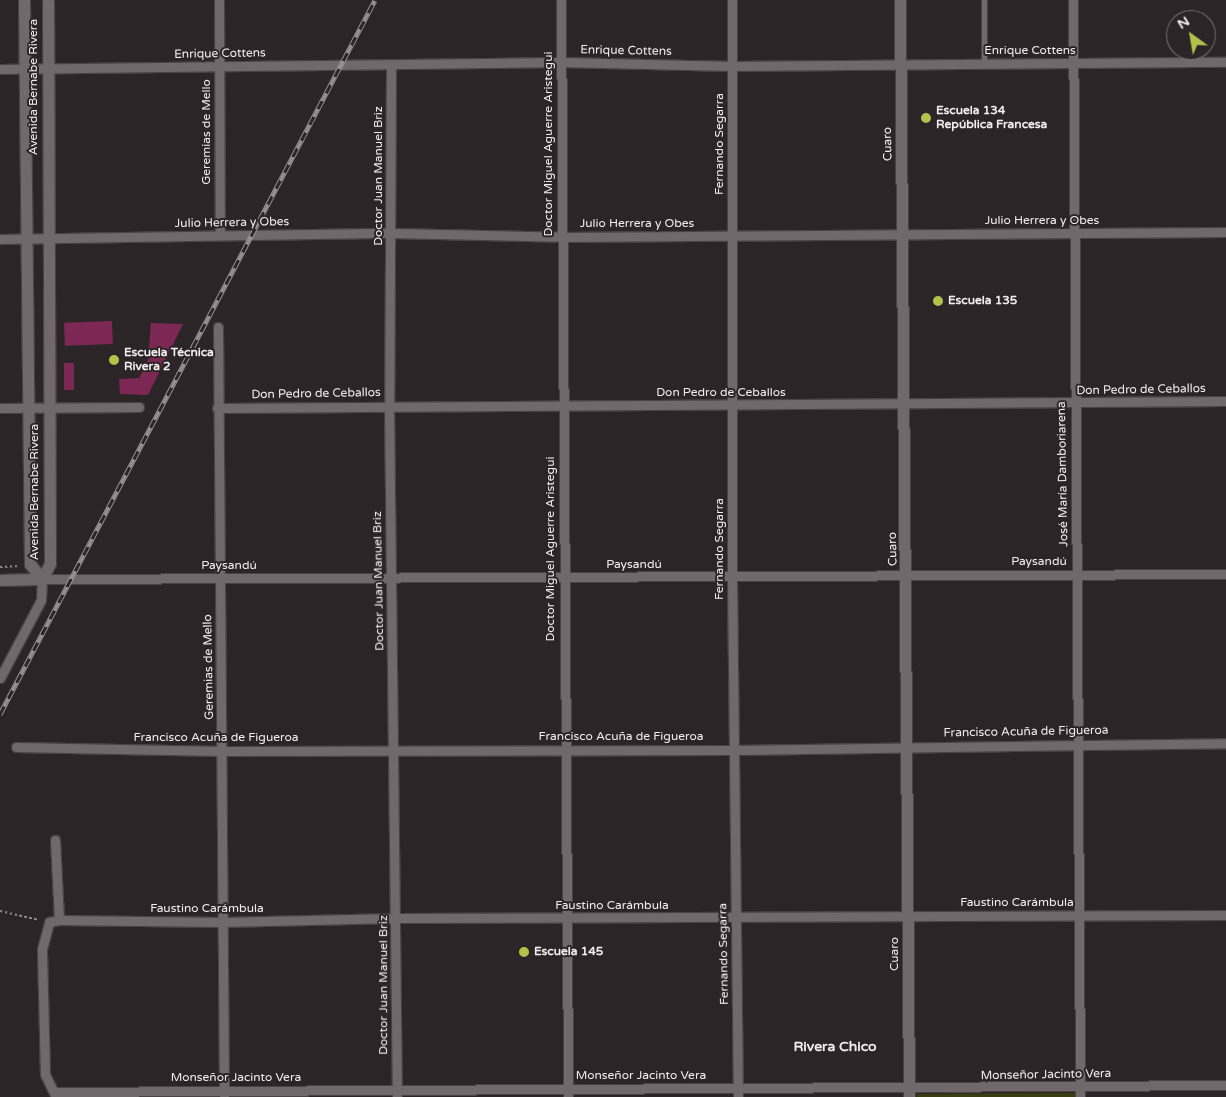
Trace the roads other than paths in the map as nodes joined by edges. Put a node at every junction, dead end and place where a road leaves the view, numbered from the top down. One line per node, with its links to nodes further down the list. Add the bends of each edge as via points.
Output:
1 (24, 0): 18 (street, Avenida Bernabe Rivera)
2 (48, 0): 19 (street, Avenida Bernabe Rivera)
3 (218, 0): 16 (street, Geremias de Mello)
4 (561, 0): 9 (street, Doctor Miguel Aguerre Aristegui)
5 (732, 0): 15 (street, Fernando Segarra)
6 (900, 0): 13 (street, Cuaro)
7 (984, 0): 14 (lane)
8 (1073, 0): 11 (street, José María Damboriarena)
9 (561, 62): 12 (street, Enrique Cottens); 15 (street, Enrique Cottens); 26 (street, Doctor Miguel Aguerre Aristegui)
10 (1226, 62): 11 (street, Enrique Cottens)
11 (1074, 63): 14 (street, Enrique Cottens); 22 (street, José María Damboriarena)
12 (391, 64): 16 (street, Enrique Cottens); 21 (street, Doctor Juan Manuel Briz)
13 (901, 64): 14 (street, Enrique Cottens); 15 (street, Enrique Cottens); 24 (street, Cuaro)
14 (984, 64)
15 (732, 66): 25 (street, Fernando Segarra)
16 (219, 67): 19 (street, Enrique Cottens); 23 (street, Geremias de Mello)
17 (0, 69): 18 (street, Enrique Cottens)
18 (25, 69): 19 (street, Enrique Cottens); 28 (street, Avenida Bernabe Rivera)
19 (48, 69): 29 (street, Avenida Bernabe Rivera)
20 (1226, 232): 22 (street, Julio Herrera y Obes)
21 (392, 233): 23 (street, Julio Herrera y Obes); 26 (street, Julio Herrera y Obes); 36 (street, Doctor Juan Manuel Briz)
22 (1074, 233): 24 (street, Julio Herrera y Obes); 32 (street, José María Damboriarena)
23 (220, 235): 29 (street, Julio Herrera y Obes)
24 (903, 235): 25 (street, Julio Herrera y Obes); 33 (street, Cuaro)
25 (733, 236): 26 (street, Julio Herrera y Obes); 34 (street, Fernando Segarra)
26 (562, 237): 37 (street, Doctor Miguel Aguerre Aristegui)
27 (0, 238): 28 (street, Julio Herrera y Obes)
28 (25, 238): 29 (street, Julio Herrera y Obes); 40 (street, Avenida Bernabe Rivera)
29 (48, 239): 38 (street, Avenida Bernabe Rivera)
30 (218, 327): 41 (street, Geremias de Mello)
31 (1226, 401): 32 (street, Don Pedro de Ceballos)
32 (1074, 403): 33 (street, Don Pedro de Ceballos); 43 (street, José María Damboriarena)
33 (904, 404): 34 (street, Don Pedro de Ceballos); 44 (street, Cuaro)
34 (733, 405): 37 (street, Don Pedro de Ceballos); 47 (street, Fernando Segarra)
35 (138, 406): 38 (street)
36 (389, 406): 37 (street, Don Pedro de Ceballos); 41 (street, Don Pedro de Ceballos); 49 (street, Doctor Juan Manuel Briz)
37 (563, 406): 46 (street, Doctor Miguel Aguerre Aristegui)
38 (49, 407): 40 (street); 48 (street, Avenida Bernabe Rivera, via 50,563)
39 (0, 408): 40 (street)
40 (27, 408): 48 (street, Avenida Bernabe Rivera, via 30,564)
41 (217, 408): 45 (street, Geremias de Mello)
42 (1226, 574): 43 (street, Paysandú)
43 (1078, 575): 44 (street, Paysandú); 53 (street, José María Damboriarena)
44 (907, 576): 47 (street, Paysandú); 54 (street, Cuaro)
45 (221, 578): 48 (street, Paysandú); 49 (street, Paysandú); 57 (street, Geremias de Mello)
46 (564, 578): 47 (street, Paysandú); 49 (street, Paysandú); 56 (street, Doctor Miguel Aguerre Aristegui)
47 (732, 578): 59 (street, Fernando Segarra)
48 (42, 579): 50 (street); 51 (street, via 42,600)
49 (392, 579): 58 (street, Doctor Juan Manuel Briz)
50 (0, 580)
51 (0, 678)
52 (1226, 743): 53 (street, Francisco Acuña de Figueroa)
53 (1079, 744): 54 (street, Francisco Acuña de Figueroa); 63 (street, José María Damboriarena)
54 (908, 745): 59 (street, Francisco Acuña de Figueroa); 62 (street, Cuaro)
55 (16, 747): 57 (street, Francisco Acuña de Figueroa)
56 (565, 748): 58 (street, Francisco Acuña de Figueroa); 59 (street, Francisco Acuña de Figueroa); 65 (street, Doctor Miguel Aguerre Aristegui)
57 (222, 750): 58 (street, Francisco Acuña de Figueroa); 68 (street, Geremias de Mello)
58 (393, 750): 64 (street, Doctor Juan Manuel Briz)
59 (734, 750): 66 (street, Fernando Segarra)
60 (55, 840): 67 (street)
61 (1226, 915): 63 (street, Faustino Carámbula)
62 (909, 916): 63 (street, Faustino Carámbula); 66 (street, Faustino Carámbula); 73 (street, Cuaro)
63 (1080, 916): 70 (street, José María Damboriarena)
64 (396, 918): 65 (street, Faustino Carámbula); 68 (street, Faustino Carámbula); 75 (street, Doctor Juan Manuel Briz)
65 (566, 918): 66 (street, Faustino Carámbula); 71 (street, Doctor Miguel Aguerre Aristegui)
66 (736, 918): 72 (street, Fernando Segarra)
67 (60, 920): 68 (street, Faustino Carámbula); 76 (street, Faustino Carámbula, via 49,922 42,949 45,1074)
68 (222, 922): 74 (street, Geremias de Mello)
69 (1226, 1085): 70 (street, Monseñor Jacinto Vera)
70 (1080, 1087): 73 (street, Monseñor Jacinto Vera); 77 (street, José María Damboriarena)
71 (568, 1093): 72 (street, Monseñor Jacinto Vera); 75 (street, Monseñor Jacinto Vera)
72 (738, 1093): 73 (street, Monseñor Jacinto Vera)
73 (909, 1093)
74 (224, 1094): 75 (street, Monseñor Jacinto Vera); 76 (street, Monseñor Jacinto Vera)
75 (397, 1094)
76 (56, 1095)
77 (1080, 1097)

